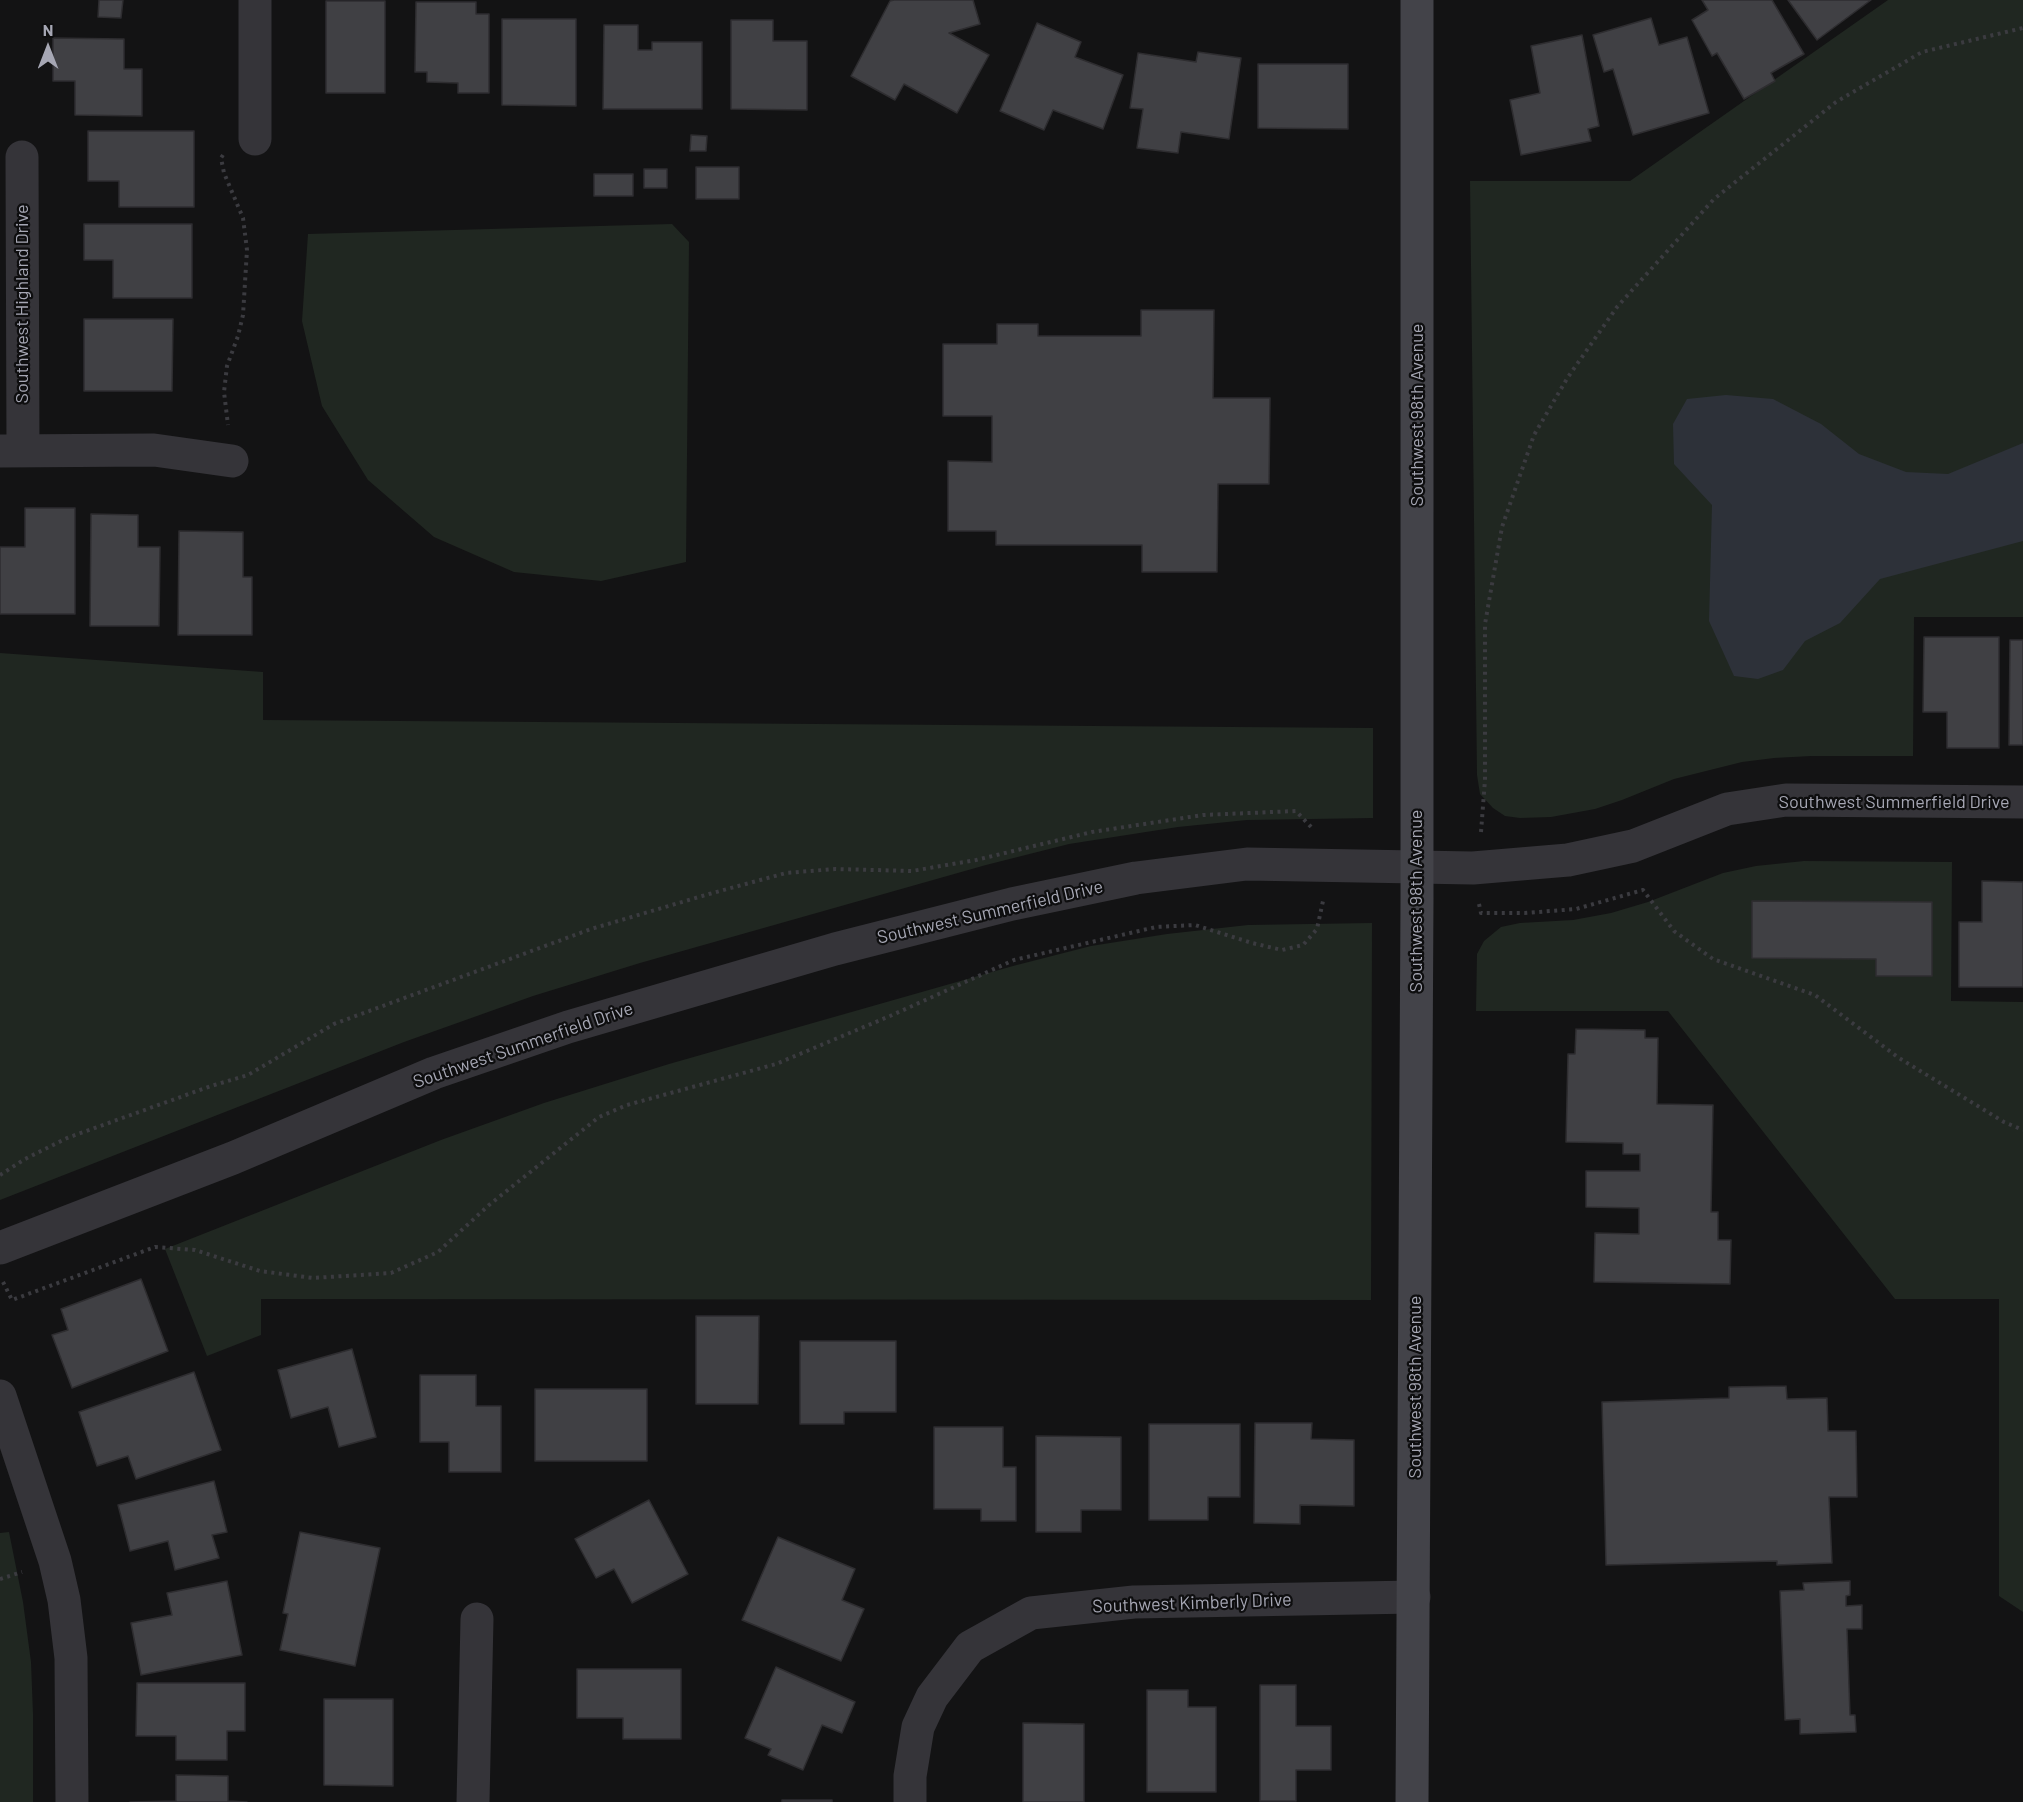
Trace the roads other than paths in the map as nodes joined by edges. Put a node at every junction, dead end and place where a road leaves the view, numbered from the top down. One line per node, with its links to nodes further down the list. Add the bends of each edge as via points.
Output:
1 (255, 0): 3 (street)
2 (1417, 0): 8 (street, Southwest 98th Avenue)
3 (255, 139)
4 (22, 157): 5 (street, Southwest Highland Drive)
5 (11, 451): 6 (street, Southwest Highland Drive, via 154,450)
6 (232, 461)
7 (2023, 802): 8 (street, Southwest Summerfield Drive, via 1786,800 1727,809 1633,846 1569,860 1473,868)
8 (1415, 866): 9 (street, Southwest Summerfield Drive, via 1246,864 1136,878 1012,904 835,949 568,1027 434,1073 233,1158); 11 (street, Southwest 98th Avenue)
9 (0, 1248)
10 (0, 1395): 13 (street, via 55,1561 64,1600 71,1658)
11 (1414, 1597): 15 (street, Southwest Kimberly Drive, via 1134,1602 1031,1612 970,1647 932,1697 918,1727); 16 (street, Southwest 98th Avenue)
12 (477, 1619): 14 (street)
13 (72, 1802)
14 (473, 1802)
15 (910, 1802)
16 (1412, 1802)

